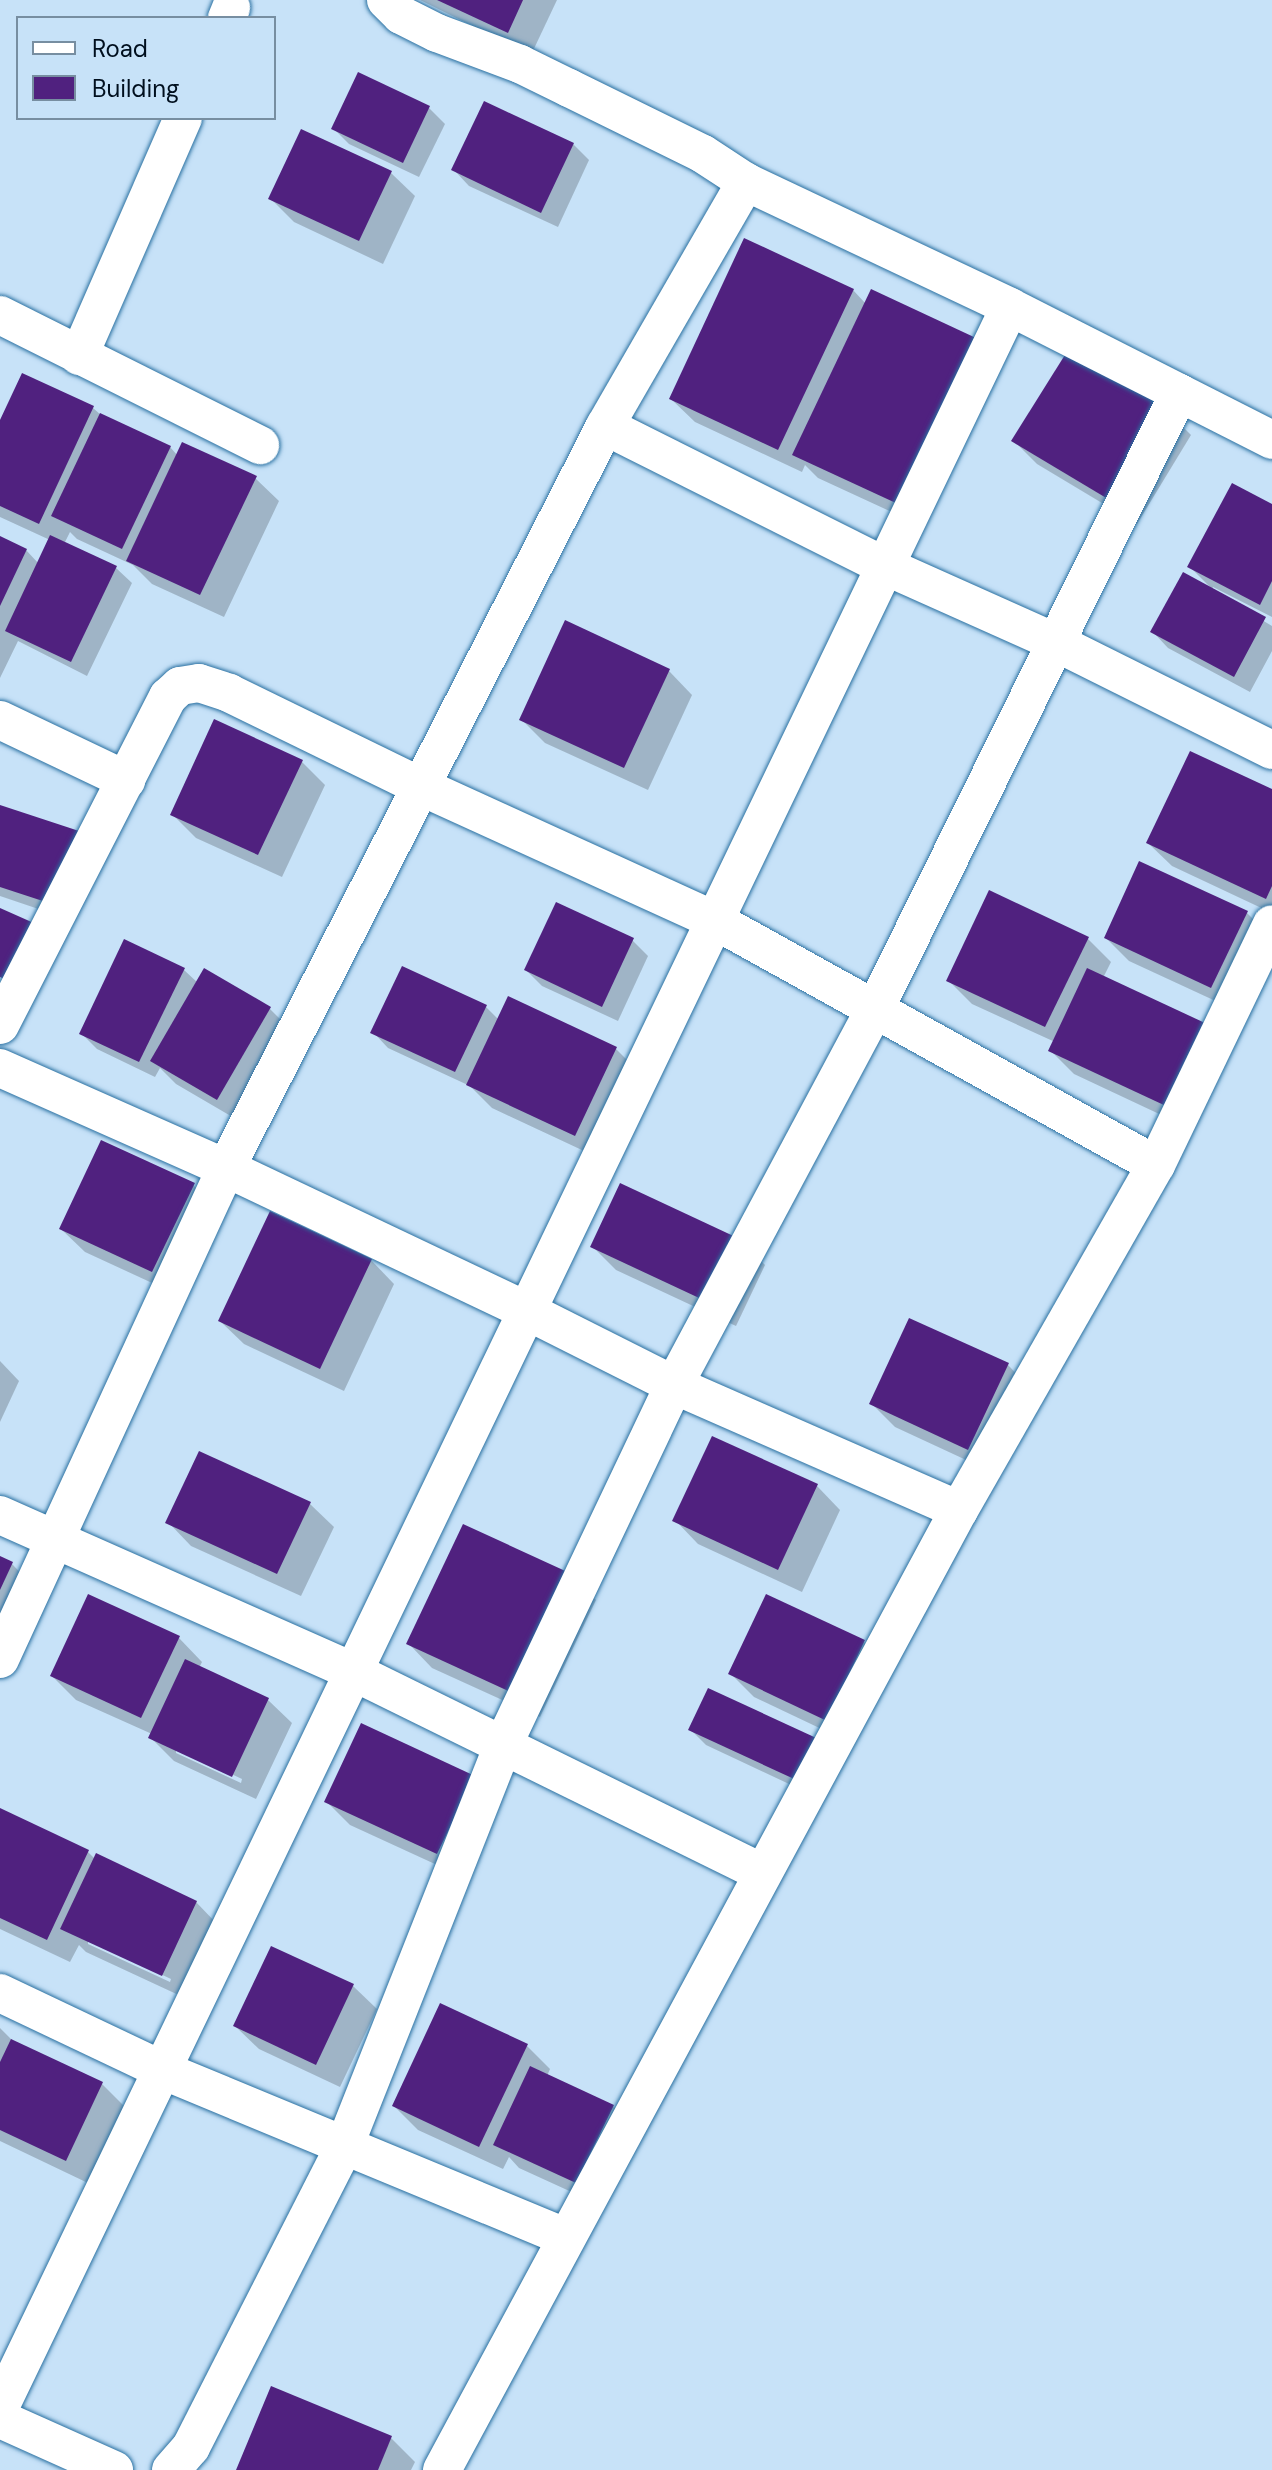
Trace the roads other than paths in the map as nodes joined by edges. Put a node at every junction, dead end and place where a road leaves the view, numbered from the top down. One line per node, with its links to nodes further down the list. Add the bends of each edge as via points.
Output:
1 (386, 0): 3 (street, via 401,15 559,83 703,154)
2 (182, 120): 6 (street)
3 (746, 182): 4 (street); 8 (street)
4 (1009, 309): 7 (street); 11 (street)
5 (0, 315): 6 (street)
6 (79, 356): 10 (street)
7 (1179, 393): 9 (street); 12 (street)
8 (605, 426): 11 (street); 16 (street)
9 (1272, 440)
10 (260, 445)
11 (885, 566): 12 (street); 17 (street)
12 (1057, 643): 14 (street); 19 (street)
13 (0, 720): 15 (street)
14 (1272, 750)
15 (126, 780): 16 (street, via 168,697 180,686 199,683); 20 (street)
16 (422, 787): 17 (street); 23 (street)
17 (714, 920): 19 (street); 24 (street)
18 (1272, 924): 22 (street)
19 (875, 1009): 22 (street); 25 (street)
20 (0, 1025)
21 (0, 1068): 23 (street)
22 (1156, 1165): 26 (street)
23 (226, 1168): 24 (street); 28 (street)
24 (527, 1311): 25 (street); 30 (street)
25 (674, 1385): 26 (street); 31 (street)
26 (959, 1510): 32 (street)
27 (0, 1515): 28 (street)
28 (57, 1542): 29 (street); 30 (street)
29 (0, 1659)
30 (354, 1672): 31 (street); 34 (street)
31 (503, 1745): 32 (street); 35 (street)
32 (761, 1872): 36 (street)
33 (0, 1993): 34 (street)
34 (162, 2070): 35 (street); 37 (street)
35 (344, 2147): 36 (street); 40 (street, via 191,2447)
36 (566, 2237): 41 (street)
37 (0, 2407)
38 (0, 2419): 39 (street)
39 (114, 2470)
40 (171, 2470)
41 (442, 2470)

